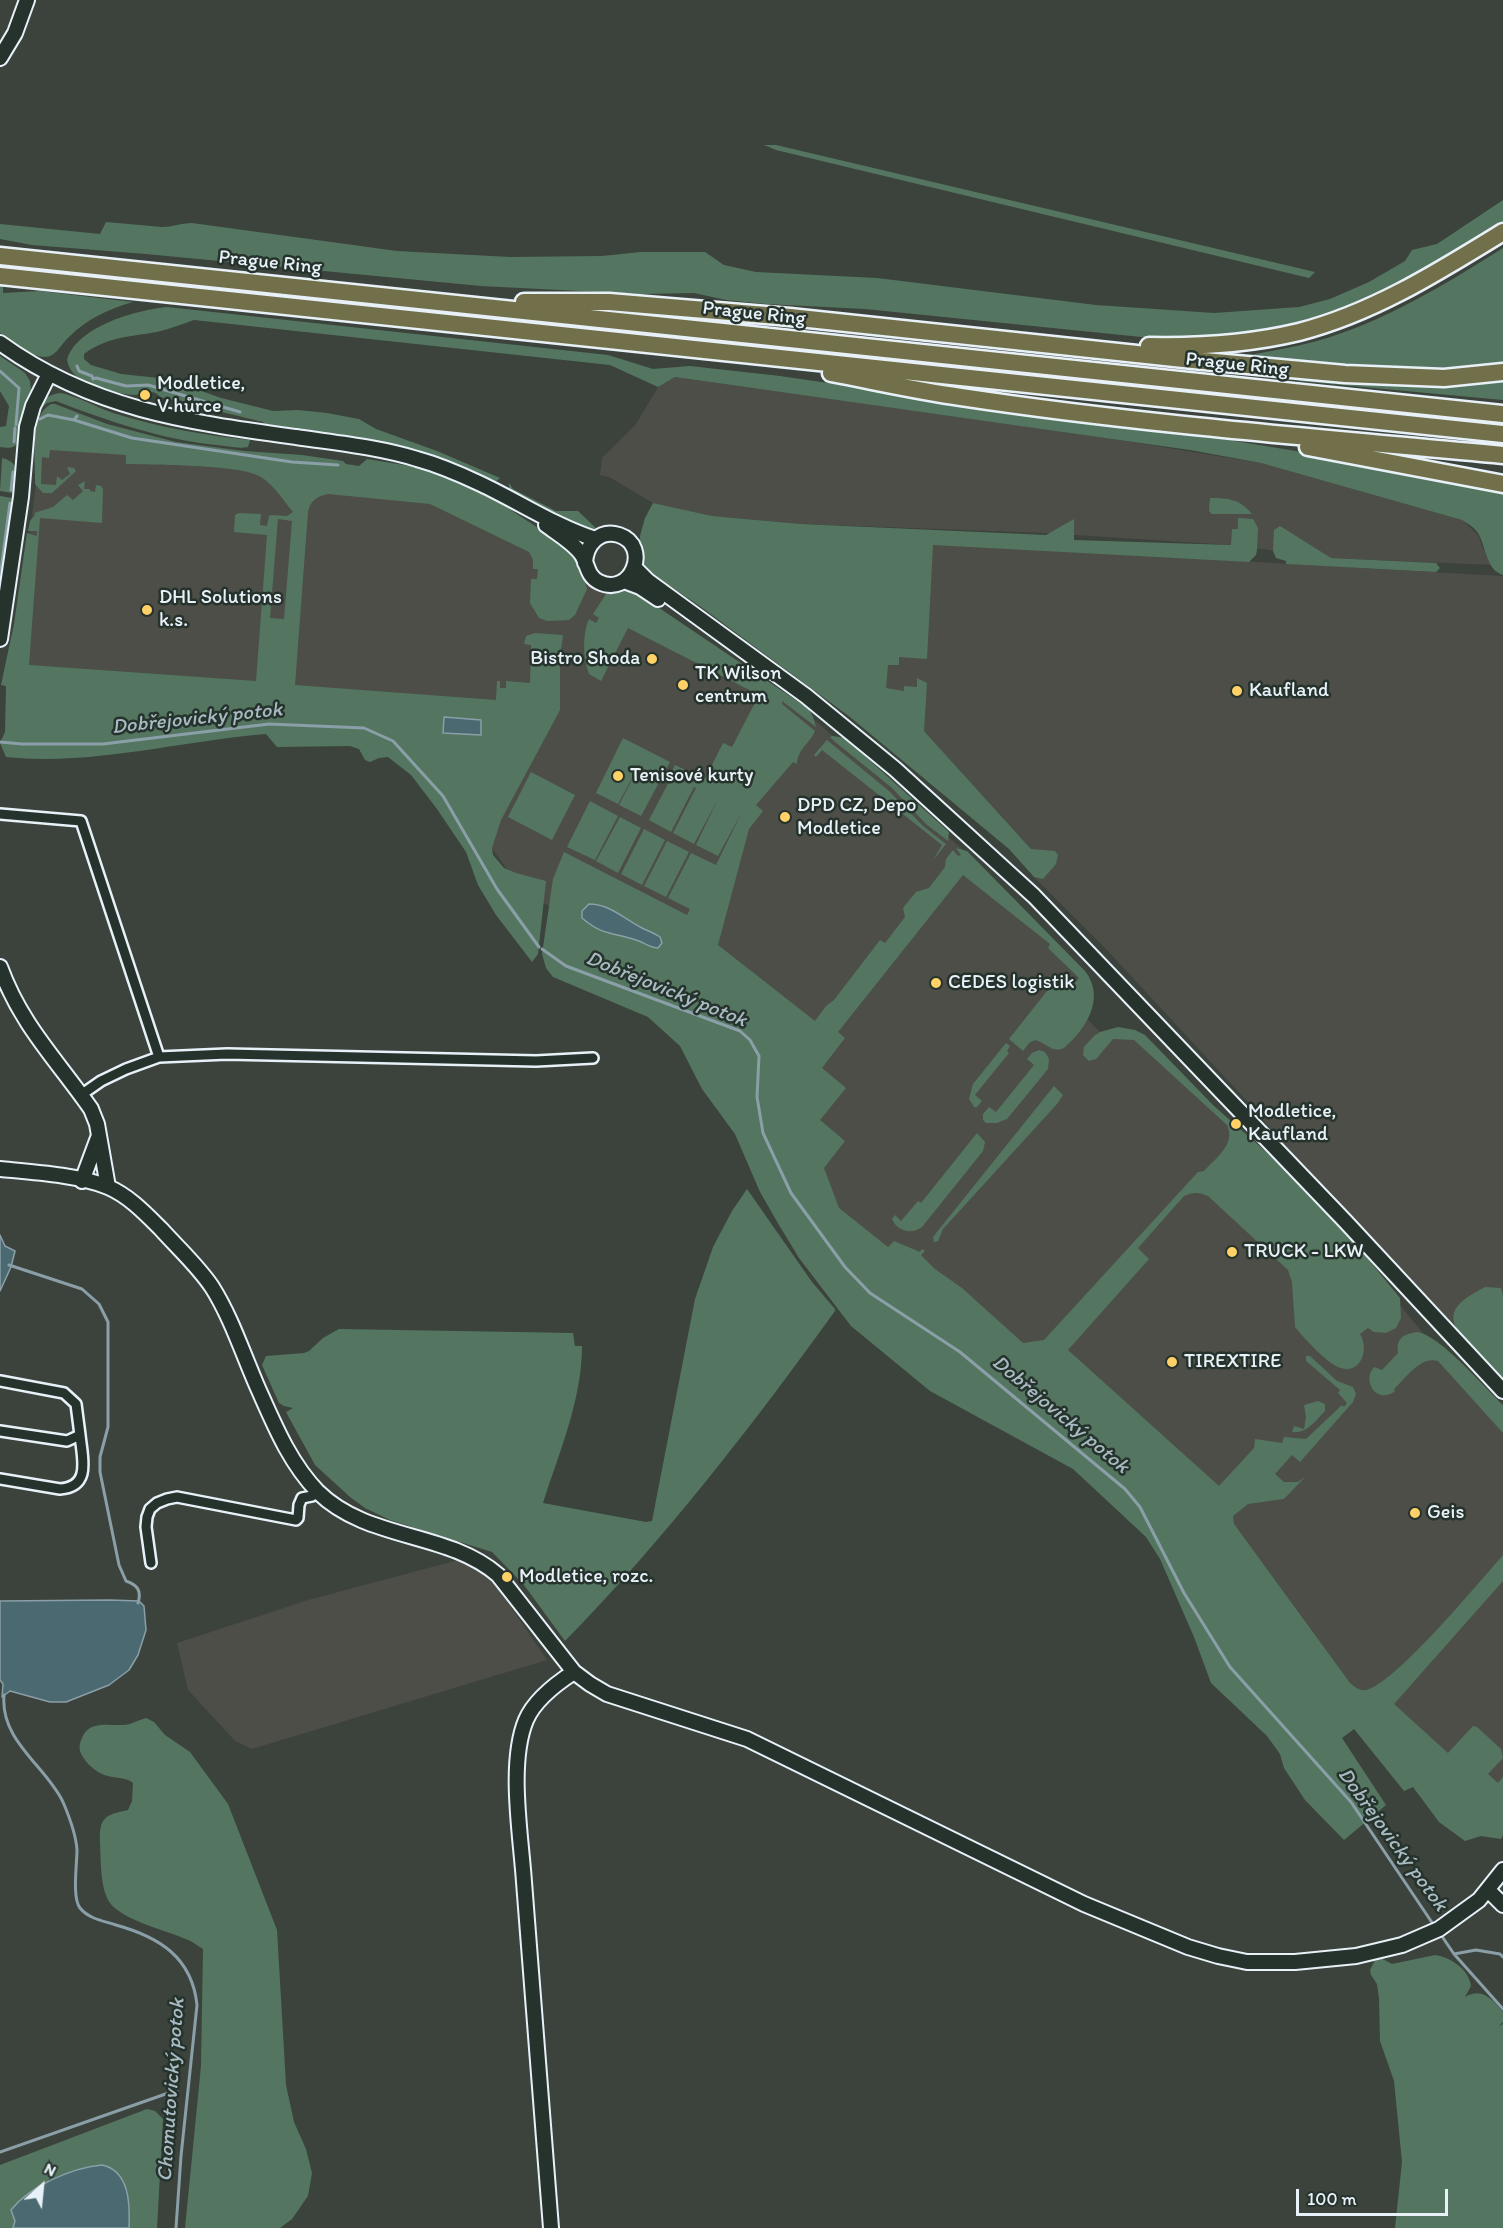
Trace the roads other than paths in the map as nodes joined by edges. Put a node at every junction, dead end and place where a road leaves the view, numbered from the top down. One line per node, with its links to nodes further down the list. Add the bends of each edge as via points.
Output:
1 (27, 0): 2 (street, via 15,33)
2 (0, 58)
3 (1503, 232): 8 (highway, via 1399,293 1299,332 1233,344)
4 (0, 256): 6 (highway, Prague Ring)
5 (0, 276): 9 (highway, Prague Ring)
6 (440, 302): 8 (highway, via 609,302); 12 (highway, Prague Ring)
7 (0, 343): 11 (street)
8 (1058, 346): 10 (highway, via 1400,378)
9 (712, 351): 13 (highway, via 957,397); 14 (highway, Prague Ring)
10 (1503, 372)
11 (49, 374): 17 (street, via 102,398 171,418 409,457 459,474); 23 (street, via 27,427)
12 (1503, 414)
13 (1159, 421): 15 (highway); 16 (highway)
14 (1503, 434)
15 (1503, 455)
16 (1503, 484)
17 (500, 494): 18 (street, via 575,533); 19 (street, via 569,542)
18 (595, 539): 19 (street, via 585,554); 20 (street, via 610,534 626,539 635,552)
19 (585, 563): 21 (street, via 591,577 601,583)
20 (635, 568): 21 (street); 22 (street)
21 (624, 581): 22 (street)
22 (723, 636): 34 (street, via 806,696 896,769 1034,896)
23 (0, 639)
24 (0, 814): 26 (street, via 81,821)
25 (0, 967): 28 (street, via 34,1034)
26 (159, 1057): 27 (street, via 227,1054 536,1061); 28 (street, via 101,1081)
27 (593, 1058)
28 (81, 1095): 29 (street, via 91,1109)
29 (99, 1138): 31 (street); 32 (street)
30 (0, 1169): 31 (street)
31 (82, 1181): 32 (street)
32 (108, 1187): 38 (street, via 143,1212 212,1288 288,1454)
33 (0, 1381): 36 (street, via 64,1394 76,1404)
34 (1503, 1391)
35 (0, 1431): 36 (street, via 68,1441)
36 (80, 1435): 37 (street, via 82,1476 70,1488)
37 (0, 1479)
38 (318, 1492): 39 (street, via 302,1498 296,1520 177,1497 157,1503 150,1509 146,1527); 40 (street, via 336,1506 380,1528 465,1553 488,1566)
39 (151, 1563)
40 (574, 1672): 42 (street, via 607,1694 747,1739 1084,1904 1198,1950 1247,1962 1356,1956 1402,1945 1435,1930); 44 (street, via 533,1709 526,1720 517,1761)
41 (1503, 1870): 42 (street)
42 (1488, 1890): 43 (street)
43 (1503, 1905)
44 (551, 2228)

